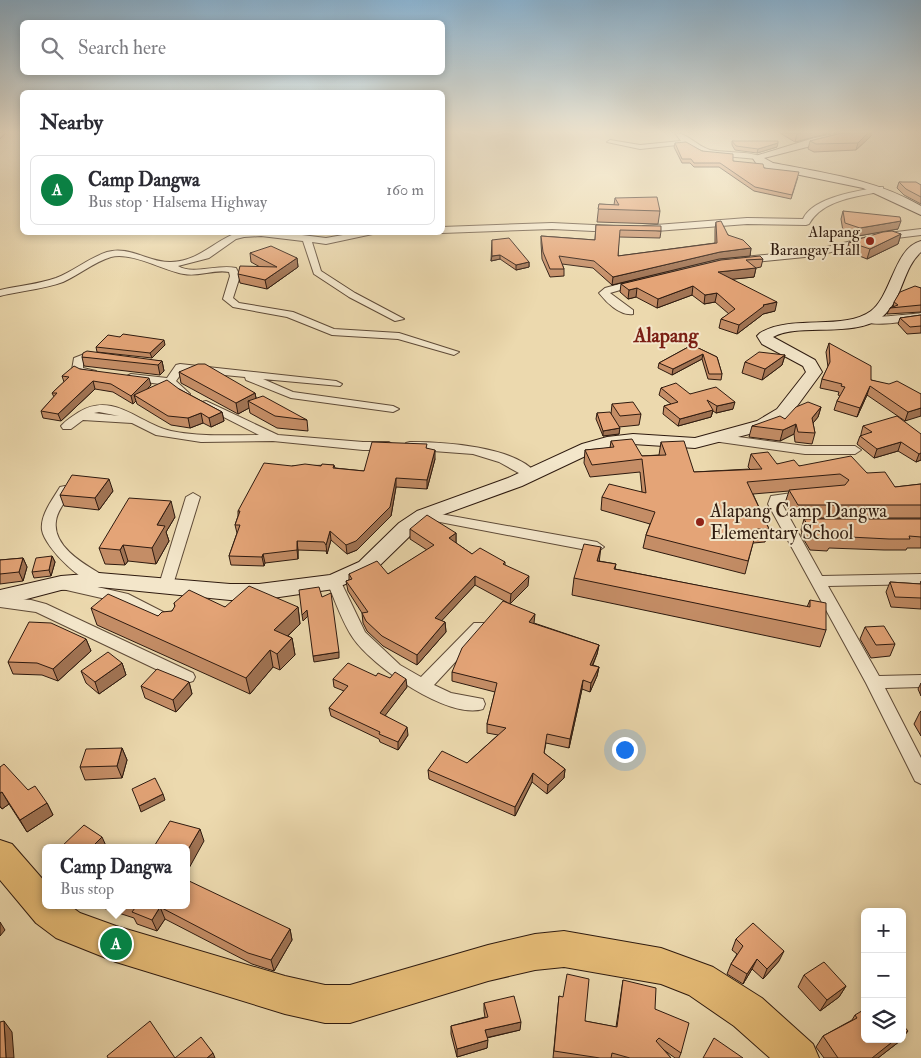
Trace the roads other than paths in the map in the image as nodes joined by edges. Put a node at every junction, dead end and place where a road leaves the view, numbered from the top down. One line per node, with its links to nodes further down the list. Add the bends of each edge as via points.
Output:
1 (860, 182): 2 (main road)
2 (880, 189): 3 (main road); 4 (street, via 837,199 810,213 806,222 747,221 629,229 552,226)
3 (921, 211)
4 (445, 230)
5 (921, 232): 11 (street, via 880,236 815,253)
6 (240, 235): 12 (street, via 206,256)
7 (274, 235): 9 (street)
8 (361, 235): 9 (street, via 326,241)
9 (307, 240): 17 (street, via 318,272 352,295)
10 (921, 245): 18 (main road, via 907,259 889,298 878,312)
11 (730, 262)
12 (172, 265): 14 (street, via 157,264 127,254 110,254 59,280); 19 (street, via 186,271 231,269 235,276 228,299 236,305 289,314 332,332 399,336)
13 (646, 280): 15 (street, via 604,293)
14 (0, 293)
15 (630, 312)
16 (921, 316): 18 (street)
17 (399, 319)
18 (866, 320): 29 (main road, via 849,325 767,333 765,338 770,344 809,363 813,369 812,376 775,420)
19 (454, 352)
20 (115, 359): 21 (street, via 87,356 78,360 76,369 79,371)
21 (102, 374)
22 (240, 374): 24 (street, via 175,367); 25 (street); 26 (street, via 291,396)
23 (121, 376): 24 (street)
24 (170, 382): 28 (street, via 184,394)
25 (336, 384)
26 (393, 409)
27 (67, 426): 28 (street, via 93,409 104,408 154,430 174,434)
28 (274, 438): 31 (street, via 363,446 471,450 507,458)
29 (718, 438): 30 (street, via 804,450); 31 (main road, via 684,444 633,439 607,442 566,456)
30 (855, 450)
31 (531, 474): 35 (main road)
32 (66, 490): 40 (street, via 50,520 51,536 68,557)
33 (819, 494): 36 (street, via 776,499 775,504)
34 (193, 497): 44 (street)
35 (424, 515): 38 (street); 42 (main road, via 371,563)
36 (786, 524): 37 (street); 41 (street)
37 (804, 524)
38 (597, 547)
39 (921, 579): 41 (street)
40 (99, 580): 43 (main road); 44 (main road)
41 (818, 581): 51 (street)
42 (334, 582): 44 (main road, via 259,592); 52 (street, via 359,635 394,669)
43 (61, 583): 45 (main road); 47 (street, via 123,598)
44 (165, 588)
45 (0, 598)
46 (0, 602): 49 (street, via 41,608)
47 (170, 622)
48 (479, 627): 52 (street)
49 (187, 677)
50 (921, 681): 51 (street)
51 (874, 682): 54 (street)
52 (422, 687): 53 (street, via 450,699)
53 (477, 704)
54 (921, 776)
55 (0, 855): 56 (highway)
56 (42, 903)
57 (47, 909): 58 (highway, via 70,926 116,944 324,1004 350,1004 535,952 564,949 661,966 700,980 748,1012)
58 (799, 1058)

